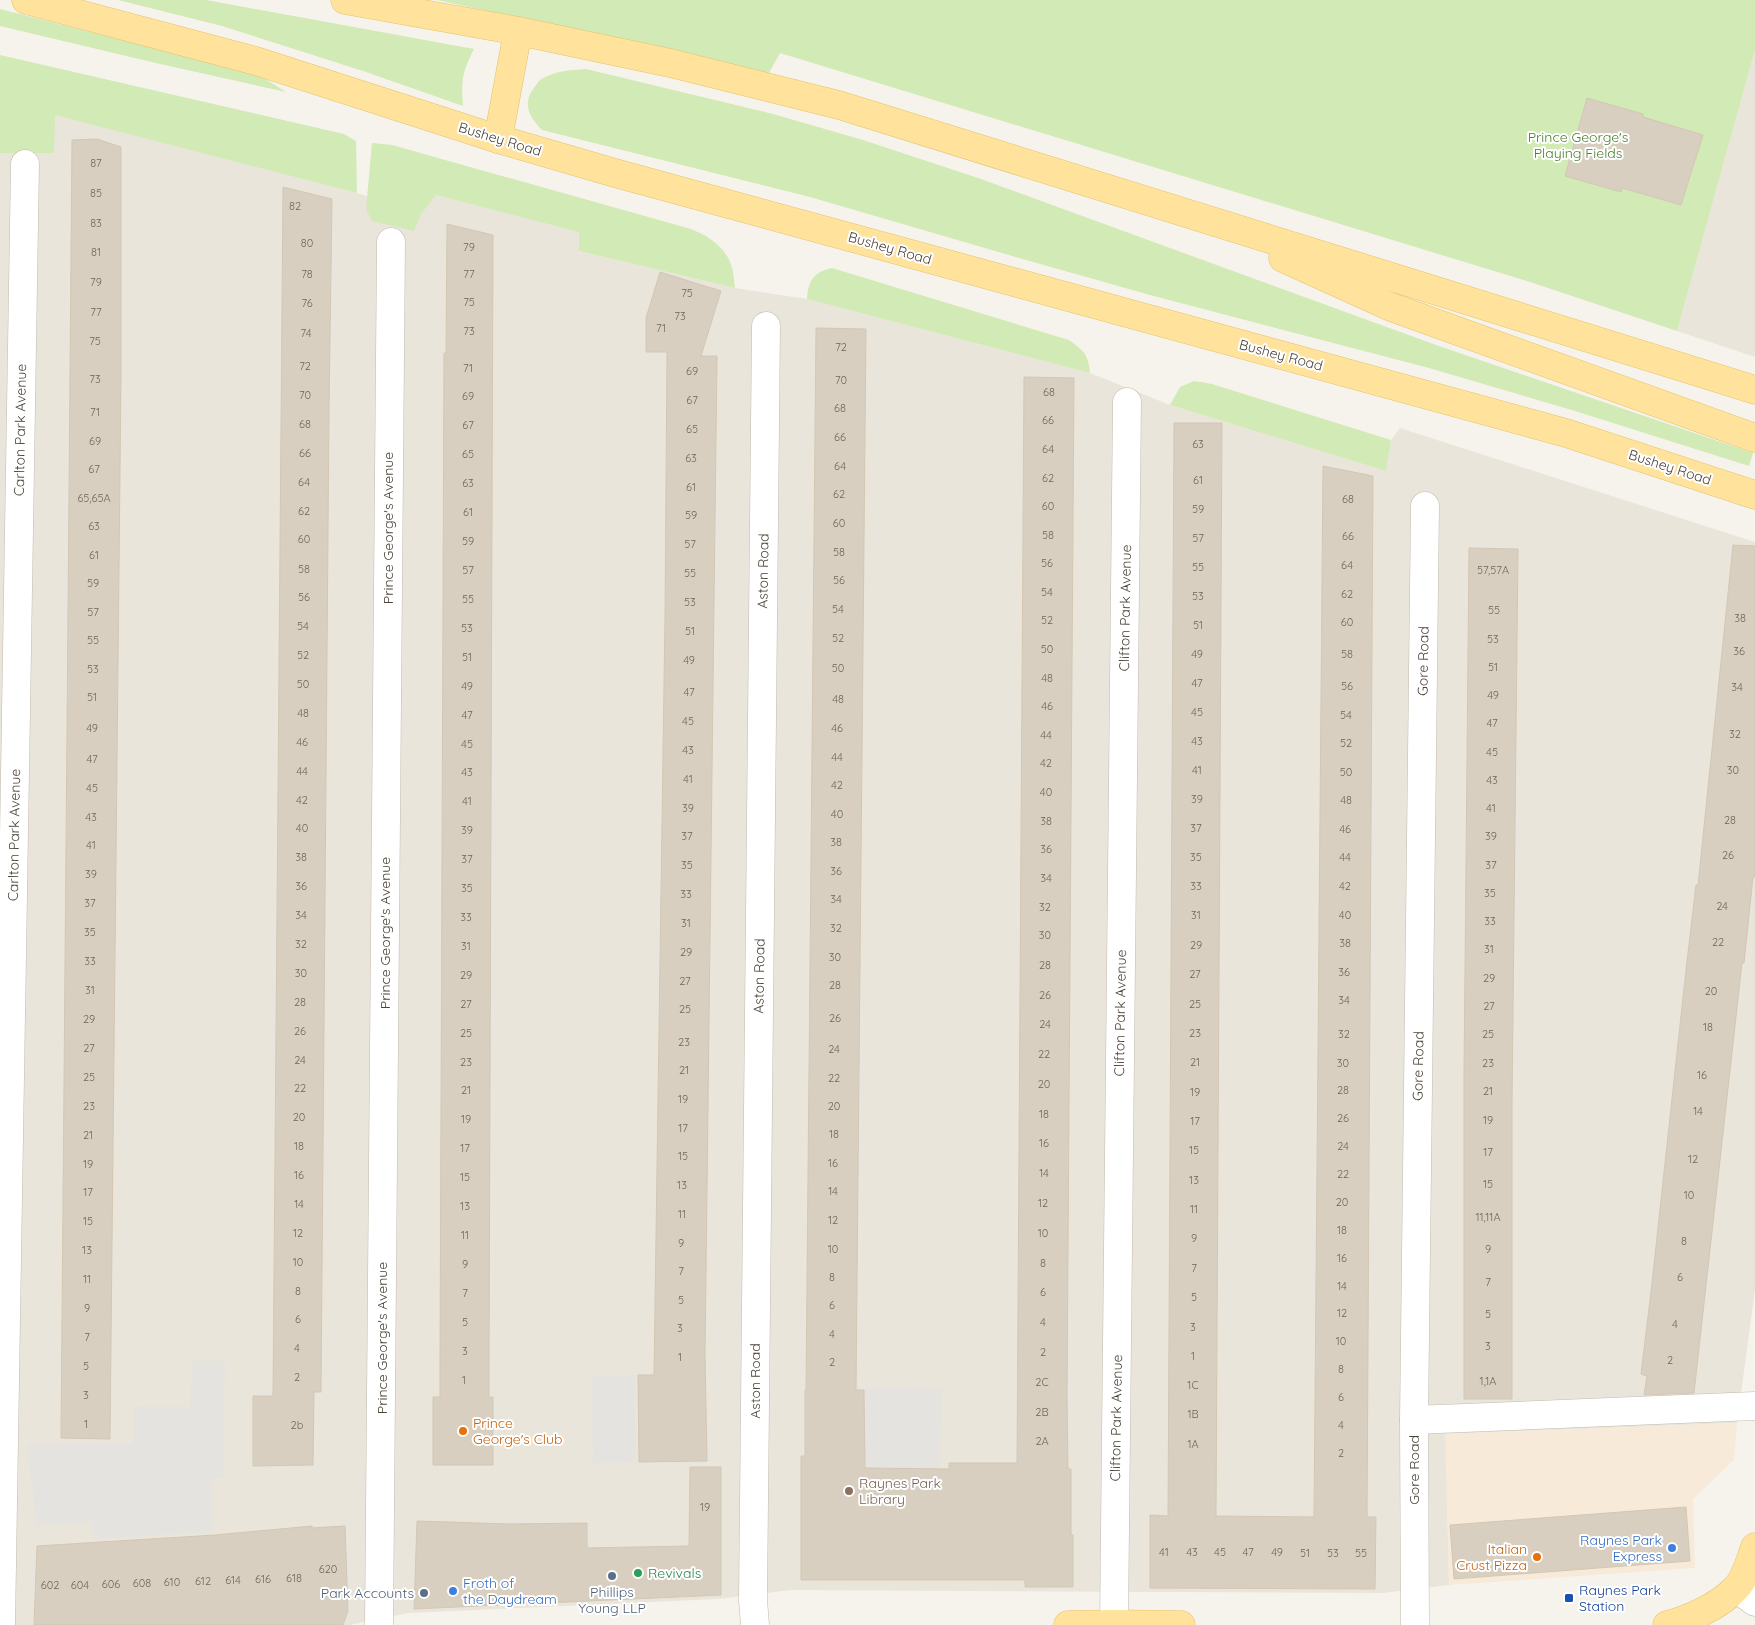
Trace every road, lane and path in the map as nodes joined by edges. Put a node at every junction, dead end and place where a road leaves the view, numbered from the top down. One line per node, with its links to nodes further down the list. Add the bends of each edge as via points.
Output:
1 (26, 0): 4 (main road, Bushey Road, via 256,62)
2 (345, 0): 3 (main road)
3 (518, 31): 4 (main road); 6 (main road, via 670,63 839,104)
4 (498, 139): 12 (main road, Bushey Road, via 615,174 1566,433)
5 (25, 164): 16 (street, Carlton Park Avenue)
6 (1170, 207): 9 (main road); 11 (main road, via 1391,307)
7 (391, 242): 21 (street, Prince George's Avenue)
8 (766, 326): 22 (street, Aston Road, via 754,1388)
9 (1755, 390)
10 (1127, 402): 19 (street, Clifton Park Avenue)
11 (1755, 438)
12 (1755, 495)
13 (1425, 506): 15 (street, Gore Road)
14 (1755, 1406): 15 (street)
15 (1414, 1420): 25 (street, Gore Road)
16 (1, 1508): 20 (street, Carlton Park Avenue)
17 (1755, 1547): 18 (main road, via 1746,1570)
18 (1746, 1595): 26 (main road, via 1720,1601)
19 (1114, 1624): 23 (main road); 24 (main road)
20 (1, 1625)
21 (379, 1625)
22 (755, 1625)
23 (1068, 1625)
24 (1181, 1625)
25 (1415, 1625)
26 (1667, 1625)

